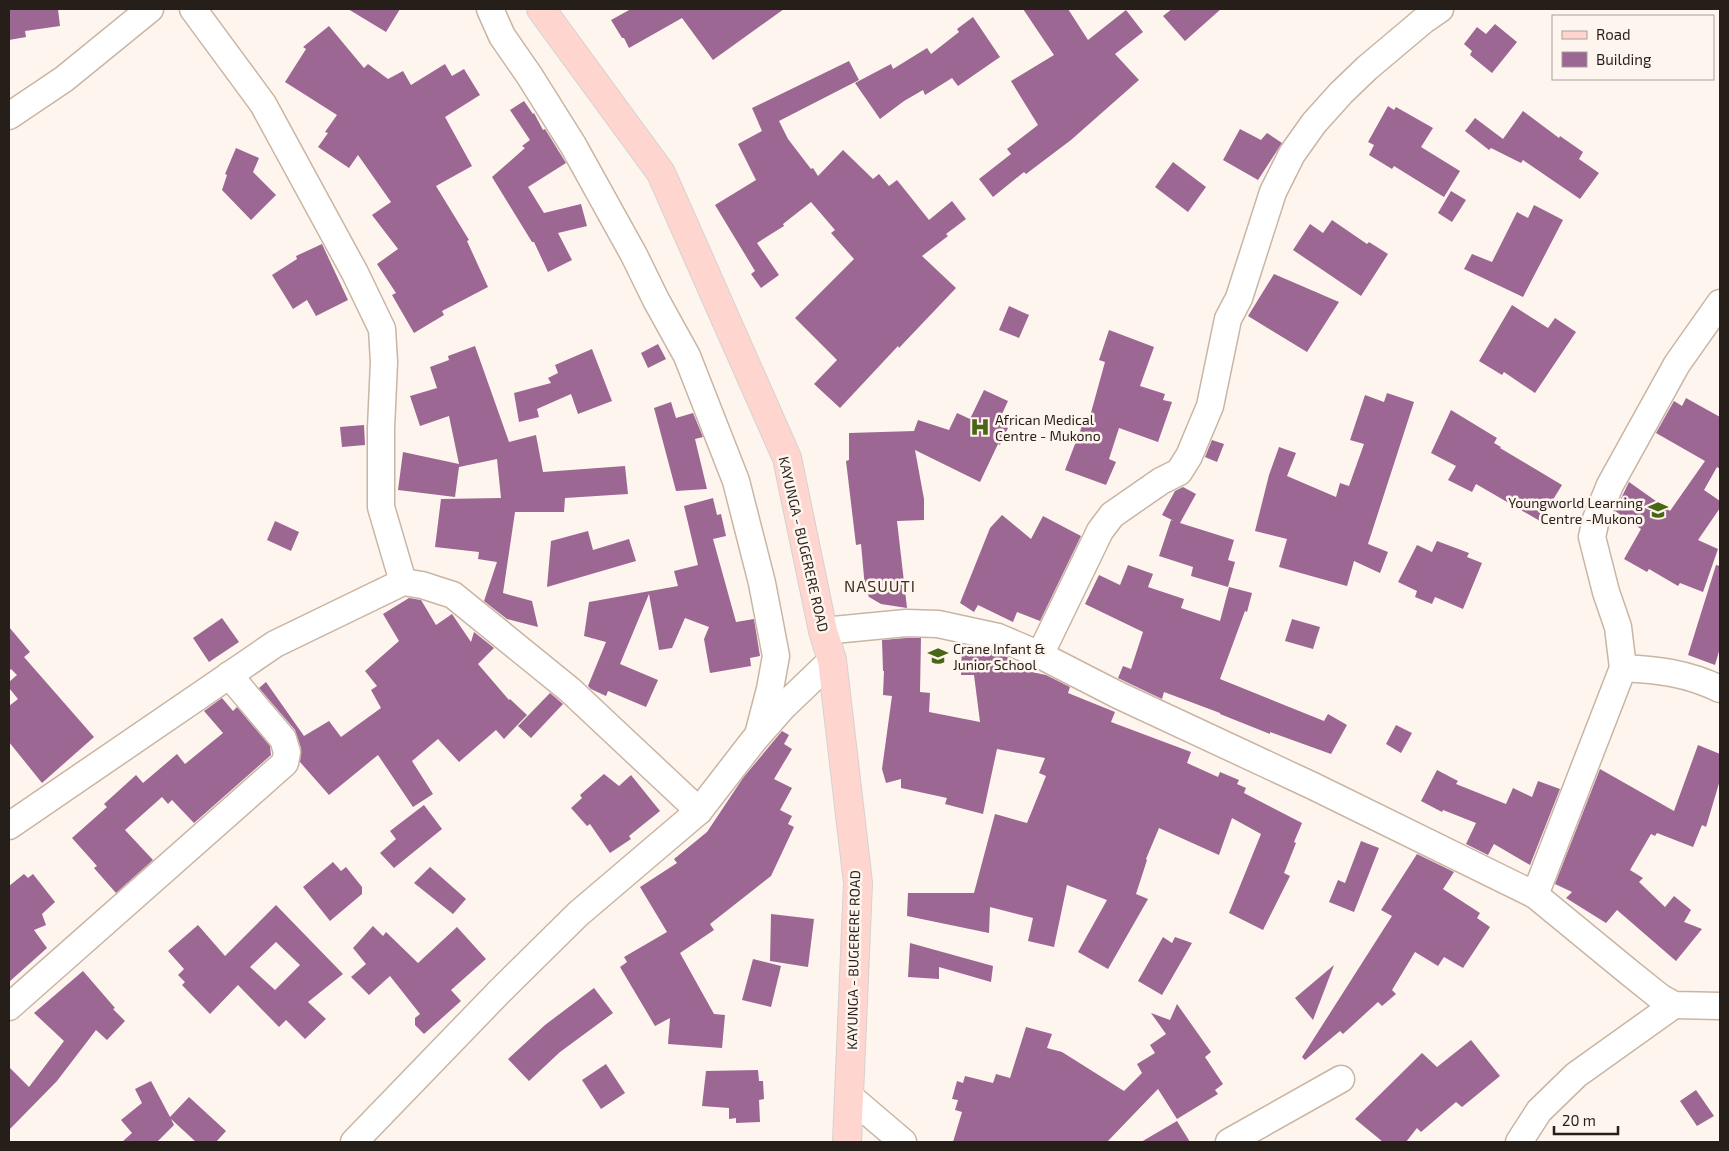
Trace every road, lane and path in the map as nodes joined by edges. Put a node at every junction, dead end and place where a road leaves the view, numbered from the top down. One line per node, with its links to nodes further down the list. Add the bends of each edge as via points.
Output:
1 (150, 9): 6 (street, via 64,79)
2 (193, 9): 8 (street, via 262,104 355,272 382,330 381,507)
3 (490, 9): 15 (street, via 502,36 573,146 687,356 736,481 762,583 776,656)
4 (541, 9): 9 (main road, KAYUNGA - BUGERERE ROAD, via 662,173 787,458)
5 (1440, 9): 10 (street, via 1341,93 1292,154 1273,192 1239,298 1228,319 1210,406 1188,456 1179,472 1112,515 1100,531)
6 (9, 116)
7 (1720, 303): 12 (street, via 1677,364 1610,485 1596,519 1592,537 1618,627)
8 (403, 582): 13 (street, via 275,644); 16 (street, via 454,595 570,690)
9 (823, 631): 10 (street, via 938,624 998,637); 11 (main road, KAYUNGA - BUGERERE ROAD)
10 (1040, 655): 18 (street)
11 (832, 660): 15 (street); 23 (main road, KAYUNGA - BUGERERE ROAD, via 858,883)
12 (1624, 668): 14 (street, via 1662,670 1700,679); 18 (street)
13 (229, 675): 17 (street); 21 (street, via 283,739 288,752 285,763)
14 (1720, 688)
15 (758, 736): 16 (street)
16 (699, 811): 24 (street, via 578,914)
17 (9, 826)
18 (1536, 895): 19 (street, via 1630,974)
19 (1674, 1005): 20 (street); 28 (street, via 1576,1075 1539,1111)
20 (1720, 1006)
21 (9, 1007)
22 (1341, 1080): 27 (street)
23 (849, 1096): 25 (main road, KAYUNGA - BUGERERE ROAD); 26 (street)
24 (354, 1142)
25 (847, 1142)
26 (903, 1142)
27 (1229, 1142)
28 (1519, 1142)

